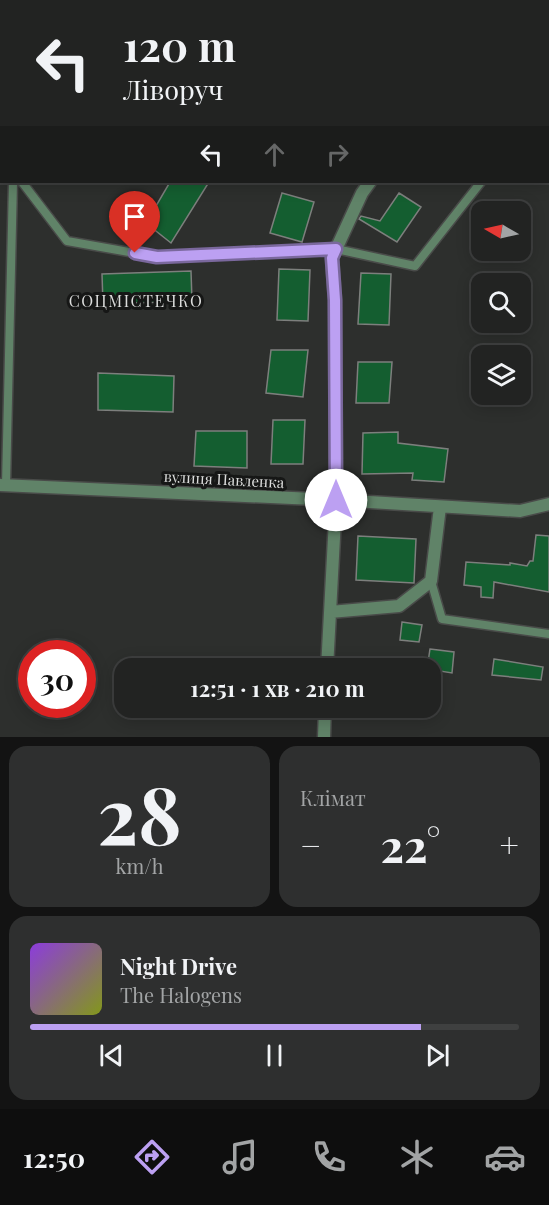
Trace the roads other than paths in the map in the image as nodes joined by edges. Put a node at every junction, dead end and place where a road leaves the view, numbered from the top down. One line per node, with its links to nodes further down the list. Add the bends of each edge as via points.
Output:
1 (13, 183): 6 (lane)
2 (23, 183): 5 (lane, via 68,241 157,257)
3 (369, 183): 5 (street)
4 (480, 183): 5 (lane, via 415,266)
5 (336, 249): 7 (street, via 332,258)
6 (3, 485): 7 (street, вулиця Павленка)
7 (336, 500): 9 (street, вулиця Павленка); 11 (street)
8 (549, 504): 9 (street, вулиця Павленка, via 520,511)
9 (440, 507): 10 (street)
10 (431, 581): 11 (street, via 399,606); 12 (lane, via 442,619)
11 (330, 612): 13 (street)
12 (549, 634)
13 (328, 658)
14 (325, 718): 15 (street)
15 (324, 737)

